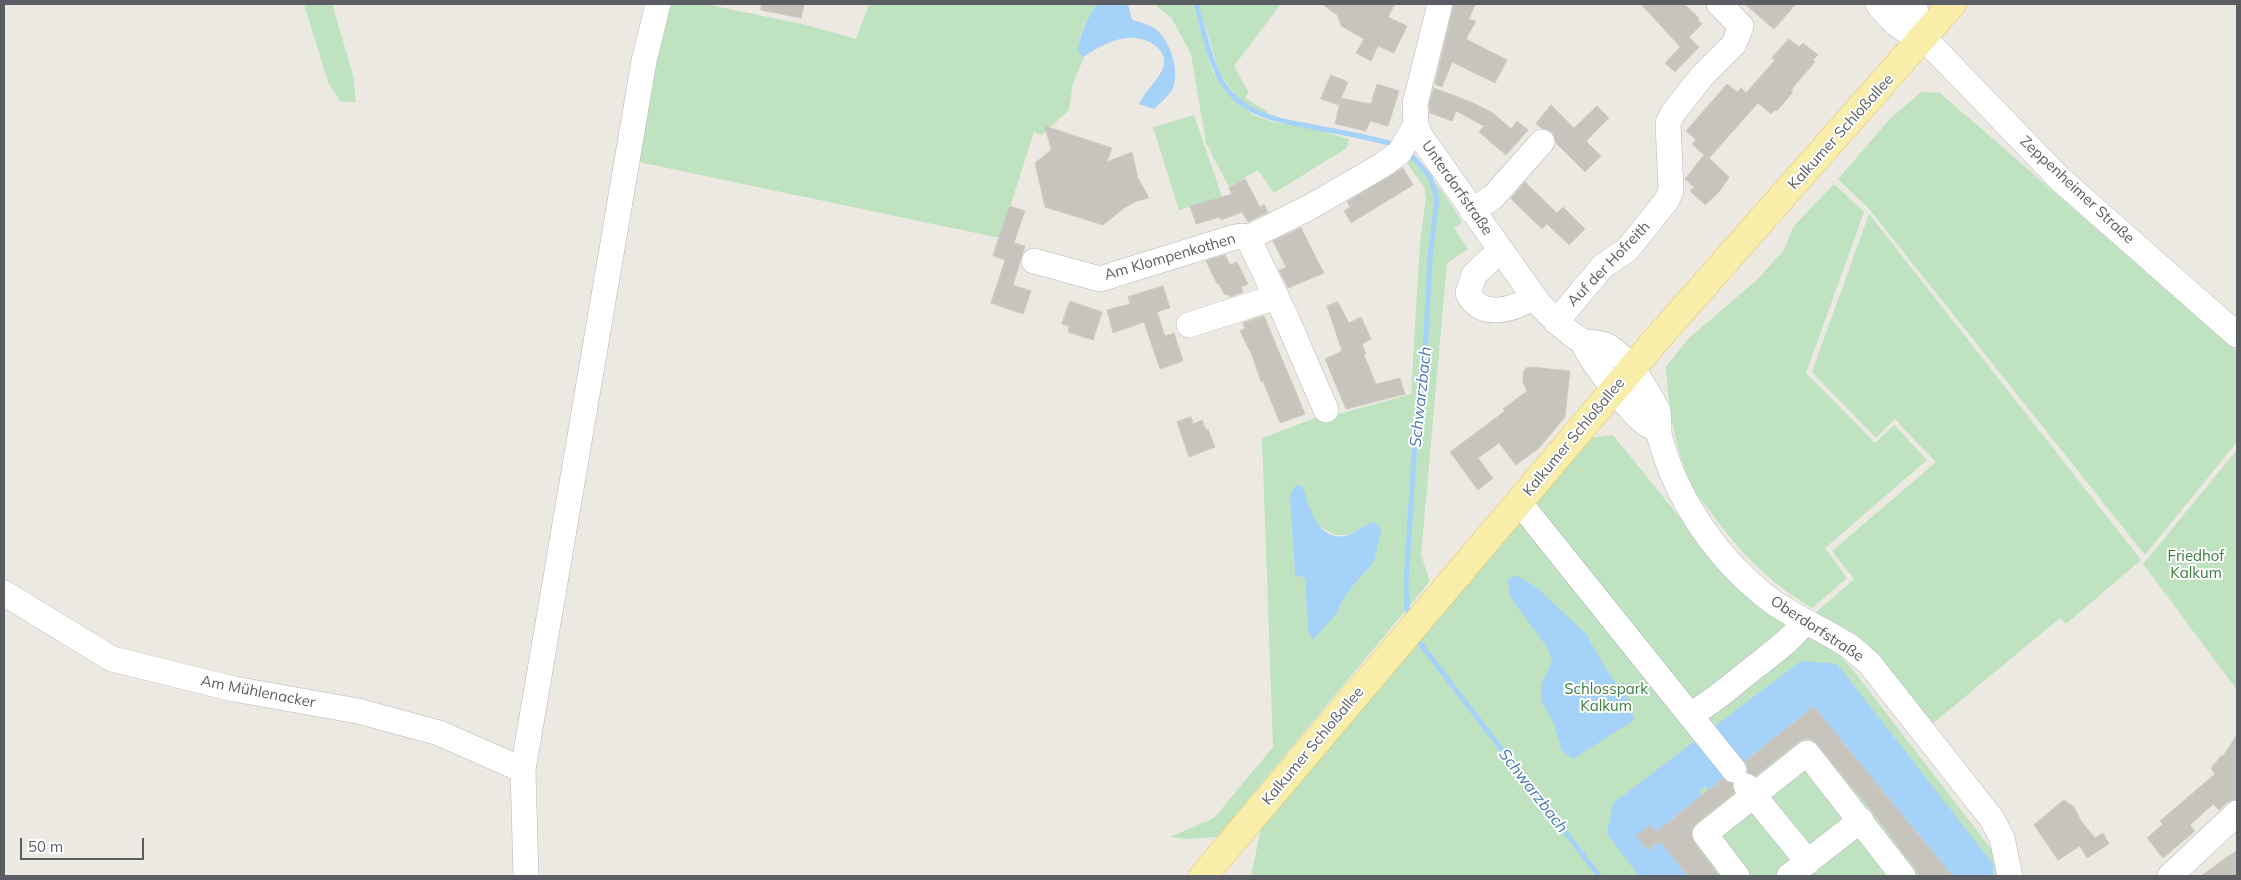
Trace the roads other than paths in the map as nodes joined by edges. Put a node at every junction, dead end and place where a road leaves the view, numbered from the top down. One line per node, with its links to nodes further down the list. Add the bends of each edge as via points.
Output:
1 (658, 4): 25 (street, via 644,61)
2 (1440, 4): 8 (street, Unterdorfstraße)
3 (1718, 4): 16 (street, Auf der Hofreith, via 1741,26 1734,44 1702,76 1668,123 1671,190 1660,221 1632,254 1603,266 1598,286)
4 (1878, 4): 7 (street, via 1900,29)
5 (1908, 4): 7 (street, via 1916,12)
6 (1952, 4): 7 (main road, Kalkumer Schloßallee)
7 (1924, 38): 18 (street, Zeppenheimer Straße, via 2060,179); 19 (main road, Kalkumer Schloßallee)
8 (1406, 141): 10 (street, Unterdorfstraße, via 1421,137); 11 (street, Am Klompenkothen, via 1381,166)
9 (1542, 142): 10 (street, via 1493,197)
10 (1472, 211): 12 (street, Unterdorfstraße)
11 (1248, 238): 13 (street, Am Klompenkothen, via 1235,237 1100,279); 14 (street, Am Klompenkothen)
12 (1500, 250): 15 (street, Unterdorfstraße); 15 (street, via 1474,275 1468,292 1472,300 1498,311)
13 (1034, 261)
14 (1276, 297): 17 (street); 20 (street, Am Klompenkothen)
15 (1533, 297): 16 (street, Unterdorfstraße)
16 (1556, 322): 19 (street, Unterdorfstraße, via 1583,340 1597,341 1610,348)
17 (1189, 325)
18 (2237, 335)
19 (1623, 379): 21 (main road, Kalkumer Schloßallee); 23 (street, Oberdorfstraße, via 1658,411 1658,431 1673,475 1703,529 1742,576 1774,602)
20 (1326, 410)
21 (1519, 502): 24 (street); 31 (main road, Kalkumer Schloßallee)
22 (4, 593): 25 (street, Am Mühlenacker, via 112,659 234,689 367,714 439,733)
23 (1805, 621): 24 (street, via 1778,649); 34 (street, Oberdorfstraße, via 1849,646 1870,664 1992,819 2002,838)
24 (1690, 715): 26 (street)
25 (523, 770): 30 (street)
26 (1745, 784): 28 (street, via 1807,753); 29 (street); 32 (street, via 1705,834)
27 (2237, 813): 35 (street)
28 (1861, 820): 29 (street); 33 (street)
29 (1798, 869)
30 (526, 876)
31 (1203, 876)
32 (1737, 876)
33 (1902, 876)
34 (2010, 876)
35 (2170, 876)

